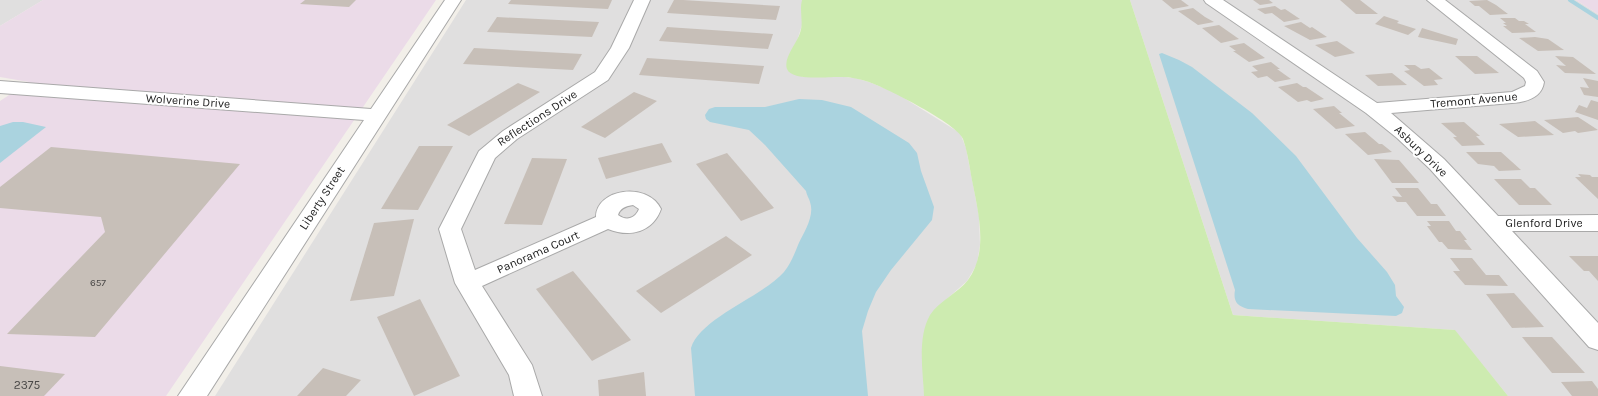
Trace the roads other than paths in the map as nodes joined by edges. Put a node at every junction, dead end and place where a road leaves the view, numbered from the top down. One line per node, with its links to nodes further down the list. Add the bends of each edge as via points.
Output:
1 (453, 0): 7 (street, Liberty Street)
2 (642, 0): 11 (street, Reflections Drive, via 620,48 602,76 499,142 480,162 450,229)
3 (1212, 0): 6 (street, Asbury Drive)
4 (1435, 0): 6 (street, Tremont Avenue, via 1531,75 1535,82 1534,88 1521,96 1508,98)
5 (0, 87): 7 (street, Wolverine Drive)
6 (1372, 109): 10 (street, Asbury Drive, via 1424,151)
7 (377, 115): 13 (street, Liberty Street)
8 (609, 220): 11 (street, Panorama Court)
9 (1598, 223): 10 (street, Glenford Drive)
10 (1491, 224): 12 (street, Asbury Drive)
11 (467, 283): 14 (street, Reflections Drive, via 522,373)
12 (1598, 340)
13 (192, 396)
14 (528, 396)

